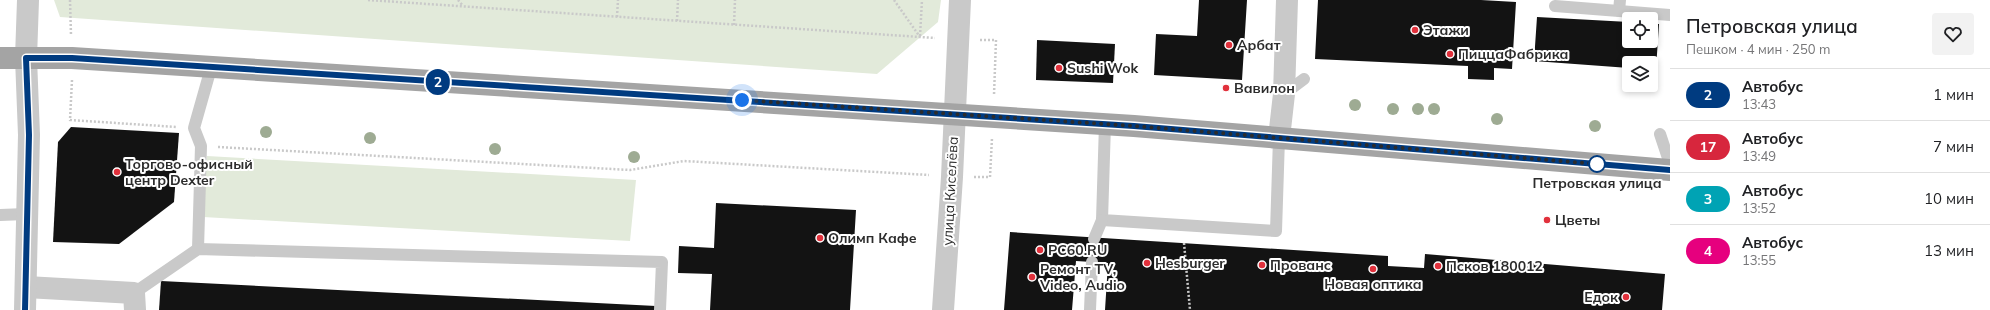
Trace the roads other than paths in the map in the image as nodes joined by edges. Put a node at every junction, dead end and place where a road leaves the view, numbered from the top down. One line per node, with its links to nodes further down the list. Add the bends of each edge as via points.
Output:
1 (28, 0): 8 (street)
2 (960, 0): 12 (street, улица Киселёва)
3 (1287, 0): 11 (street)
4 (1555, 6): 5 (lane)
5 (1620, 6): 6 (lane)
6 (1670, 15)
7 (0, 58): 8 (main road)
8 (26, 58): 9 (main road, via 72,58); 18 (street, via 29,135)
9 (211, 68): 12 (main road); 22 (lane, via 194,128 201,146)
10 (1304, 79): 11 (lane)
11 (1284, 94): 15 (street)
12 (954, 114): 13 (main road); 28 (street, улица Киселёва)
13 (1105, 124): 15 (main road); 20 (lane)
14 (1660, 134): 16 (lane)
15 (1279, 138): 17 (main road); 20 (lane, via 1276,231)
16 (1670, 164)
17 (1670, 170)
18 (26, 214): 19 (lane); 24 (street)
19 (0, 215)
20 (1102, 220): 21 (lane)
21 (1094, 238)
22 (198, 249): 25 (lane); 27 (lane, via 662,262)
23 (1092, 262): 29 (lane)
24 (26, 287): 25 (street); 26 (street)
25 (134, 302)
26 (25, 310)
27 (660, 310)
28 (943, 310)
29 (1090, 310)

